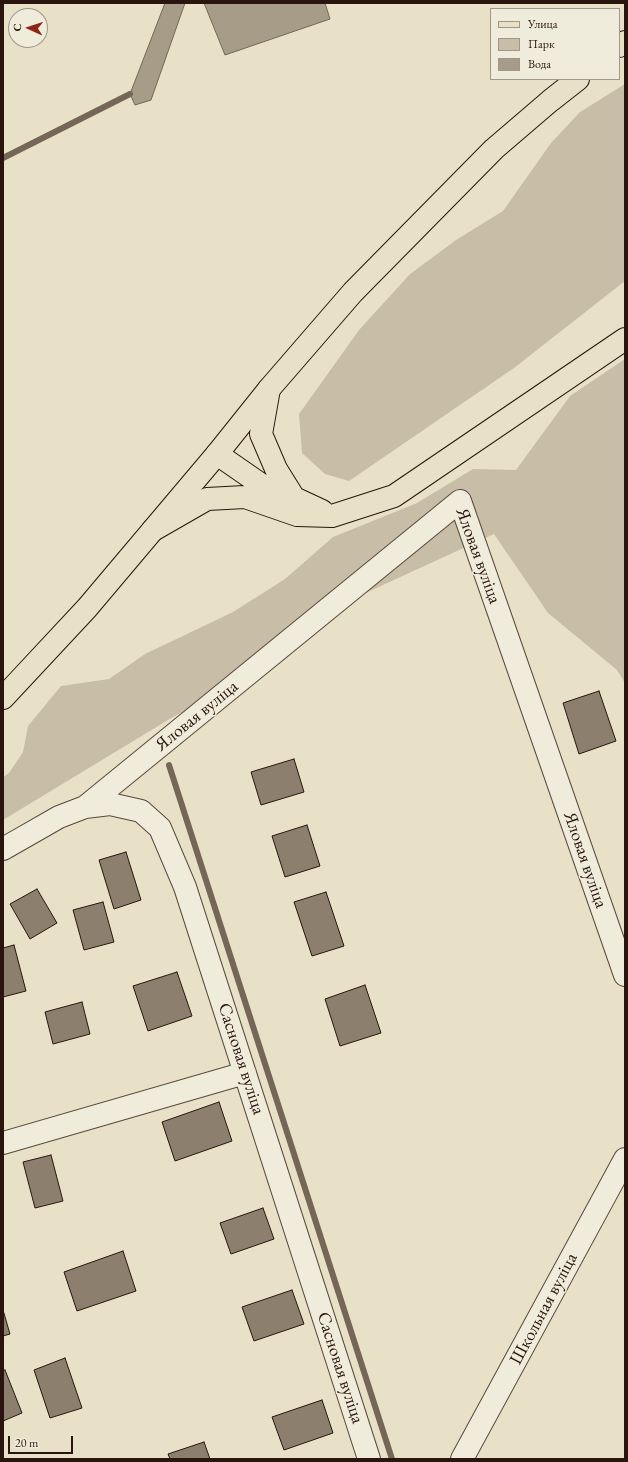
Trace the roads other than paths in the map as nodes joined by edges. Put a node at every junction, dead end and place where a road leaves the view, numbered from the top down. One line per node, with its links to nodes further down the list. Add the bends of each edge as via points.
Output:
1 (577, 80): 3 (main road, via 494,149 353,292)
2 (625, 340): 5 (main road, via 394,496)
3 (269, 389): 4 (main road); 5 (main road, via 261,434 276,469 294,498)
4 (217, 454): 5 (main road, via 301,510); 6 (main road)
5 (332, 516): 6 (main road, via 297,515 245,497 207,499)
6 (153, 530): 7 (main road, via 87,608)
7 (3, 698)
8 (85, 807): 9 (street, Сасновая вуліца, via 59,817); 10 (street, Яловая вуліца, via 460,501); 11 (street, Сасновая вуліца, via 110,804 141,811 160,828 185,887)
9 (3, 849)
10 (625, 975)
11 (245, 1073): 12 (street); 14 (street, Сасновая вуліца)
12 (3, 1143)
13 (625, 1159): 15 (street, Школьная вуліца)
14 (369, 1459)
15 (462, 1459)

